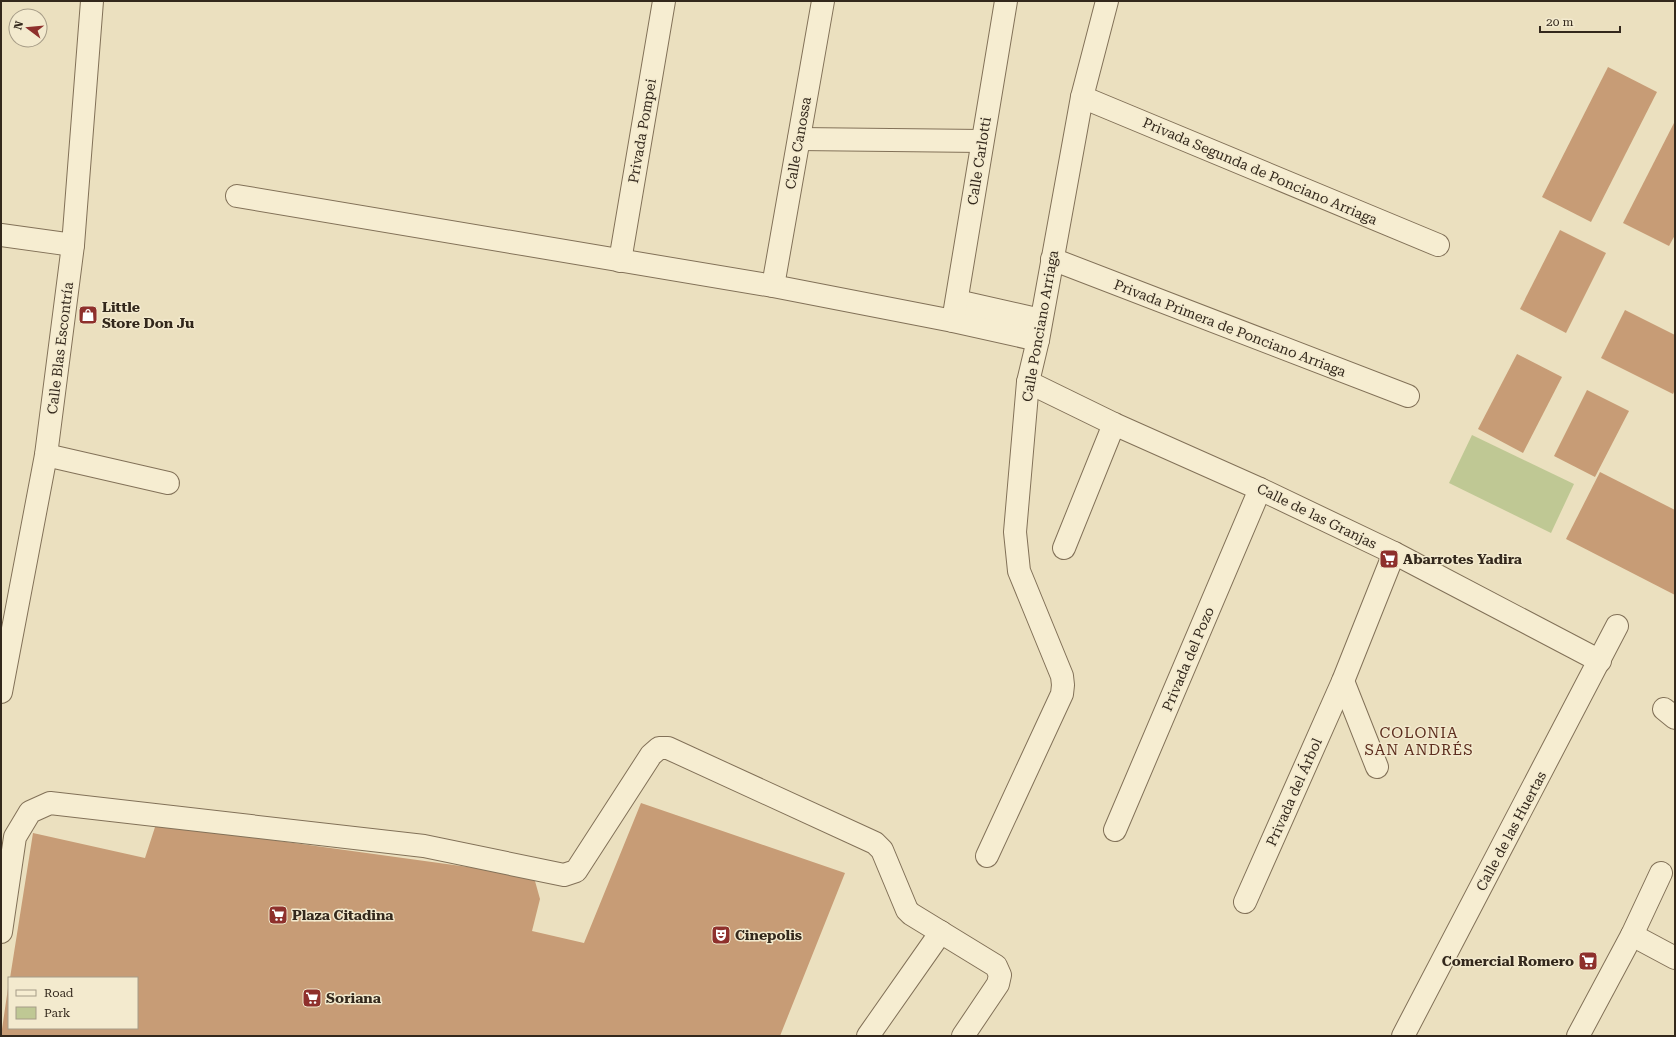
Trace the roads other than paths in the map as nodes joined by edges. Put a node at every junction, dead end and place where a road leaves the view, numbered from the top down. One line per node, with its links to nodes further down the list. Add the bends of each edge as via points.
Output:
1 (92, 1): 11 (street, Calle Blas Escontría)
2 (664, 1): 14 (street, Privada Pompei)
3 (823, 1): 7 (street, Calle Canossa)
4 (1006, 1): 8 (street, Calle Carlotti)
5 (1107, 1): 6 (street, Calle Ponciano Arriaga)
6 (1082, 97): 12 (street, Privada Segunda de Ponciano Arriaga); 13 (street, Calle Ponciano Arriaga)
7 (798, 139): 8 (street); 15 (street, Calle Canossa)
8 (982, 141): 16 (street, Calle Carlotti)
9 (237, 196): 14 (street)
10 (1, 235): 11 (street)
11 (73, 245): 21 (street, Calle Blas Escontría)
12 (1438, 245)
13 (1052, 259): 17 (street, Calle Ponciano Arriaga); 19 (street, Privada Primera de Ponciano Arriaga)
14 (620, 261): 15 (street)
15 (773, 286): 16 (street)
16 (955, 311): 17 (street)
17 (1040, 330): 18 (street, Calle Ponciano Arriaga)
18 (1028, 382): 20 (street, Calle de las Granjas); 32 (street, Calle Ponciano Arriaga, via 1015,532 1019,571 1062,676 1063,685 1062,694)
19 (1408, 396)
20 (1114, 424): 23 (street, Calle de las Granjas); 24 (street)
21 (46, 455): 22 (street); 29 (street, Calle Blas Escontría)
22 (168, 483)
23 (1260, 488): 25 (street, Calle de las Granjas); 31 (street, Privada del Pozo)
24 (1064, 548)
25 (1394, 553): 27 (street, Calle de las Granjas); 28 (street, Privada del Árbol)
26 (1617, 626): 27 (street, Calle de las Huertas)
27 (1600, 661): 41 (street, Calle de las Huertas)
28 (1342, 681): 30 (street); 34 (street, Privada del Árbol)
29 (1, 692)
30 (1377, 767)
31 (1115, 830)
32 (987, 856)
33 (1661, 873): 37 (street)
34 (1245, 902)
35 (1, 932): 36 (street, via 15,837 30,812 50,803 424,846 564,875 576,871 651,755 659,748 668,748 875,843 882,850 907,910)
36 (941, 932): 39 (street); 40 (street, via 996,966 1000,975 998,984)
37 (1632, 935): 38 (street); 42 (street)
38 (1675, 958)
39 (868, 1036)
40 (963, 1036)
41 (1403, 1036)
42 (1578, 1036)

